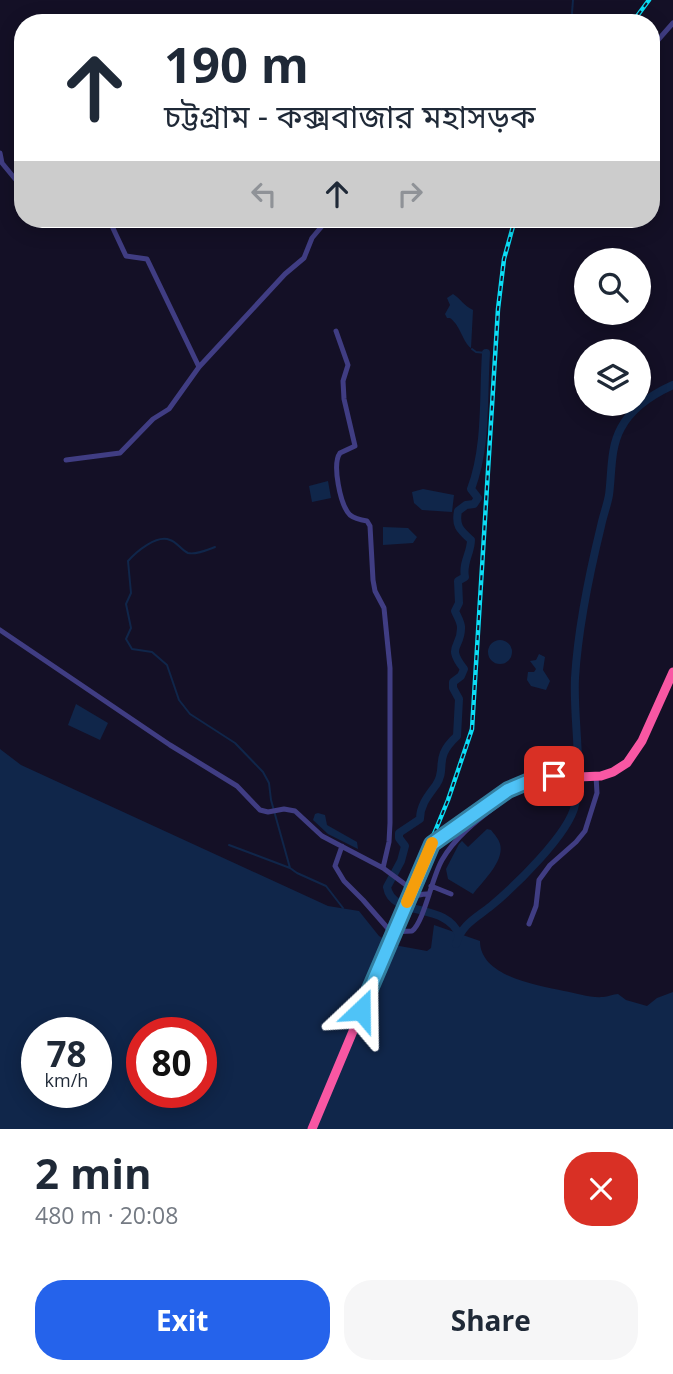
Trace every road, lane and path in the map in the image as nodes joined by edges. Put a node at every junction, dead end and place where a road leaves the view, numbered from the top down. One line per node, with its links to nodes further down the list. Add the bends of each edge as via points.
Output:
1 (673, 23): 2 (street)
2 (660, 38)
3 (0, 153): 4 (street)
4 (14, 178)
5 (113, 228): 8 (street, via 126,256 147,258)
6 (320, 228): 8 (street, via 304,258)
7 (336, 331): 15 (street, via 348,365 343,381 355,446 340,453 336,466 346,508 370,526 373,580 384,608 390,667)
8 (198, 367): 9 (street, via 169,409 120,453)
9 (66, 460)
10 (0, 630): 14 (street, via 230,782 255,806 268,812 295,811 317,832)
11 (673, 672): 12 (highway, via 631,758 617,770)
12 (593, 776): 13 (highway, via 534,779); 19 (street, via 597,793 585,831 539,880)
13 (508, 790): 16 (street, via 505,799 452,845); 20 (highway, bridge, via 432,844)
14 (342, 846): 15 (street); 17 (street, via 335,864 339,875 391,932 415,929)
15 (386, 870): 17 (street, via 406,885 410,896)
16 (431, 886): 17 (street); 18 (street)
17 (428, 894)
18 (451, 894)
19 (529, 924)
20 (312, 1129)

